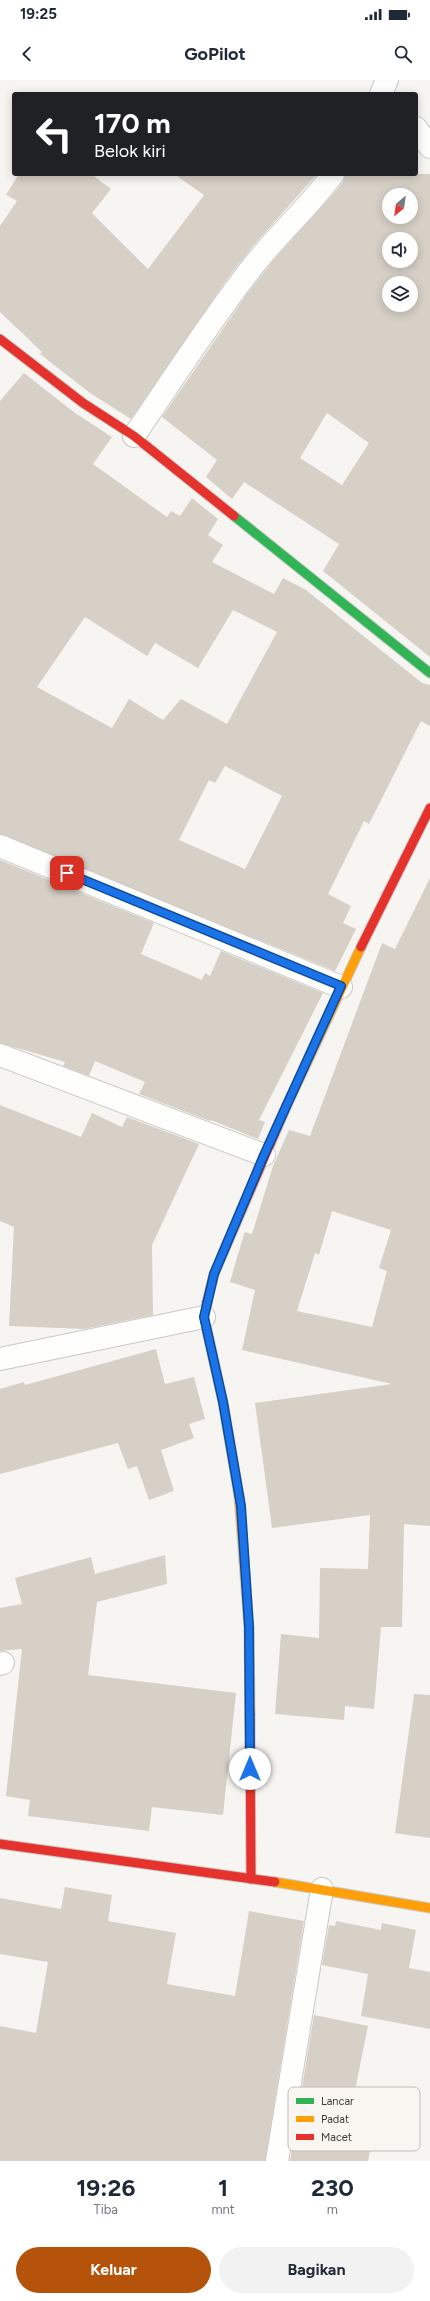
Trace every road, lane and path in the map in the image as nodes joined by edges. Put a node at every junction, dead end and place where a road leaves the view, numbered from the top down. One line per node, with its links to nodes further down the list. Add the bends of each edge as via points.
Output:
1 (418, 131): 2 (street)
2 (430, 147)
3 (332, 176): 5 (street, via 317,196 254,265 211,322)
4 (0, 339): 5 (street, via 83,403)
5 (134, 436): 6 (street)
6 (430, 673)
7 (430, 808): 9 (street)
8 (0, 846): 9 (street)
9 (341, 986): 11 (street)
10 (0, 1055): 11 (street)
11 (264, 1155): 12 (street, via 214,1274)
12 (204, 1317): 13 (street); 15 (street, via 223,1402 241,1506 249,1627)
13 (0, 1359)
14 (0, 1844): 15 (street)
15 (251, 1879): 16 (street)
16 (322, 1888): 17 (street); 18 (street)
17 (430, 1908)
18 (289, 2087)
19 (288, 2094): 20 (street)
20 (277, 2161)

